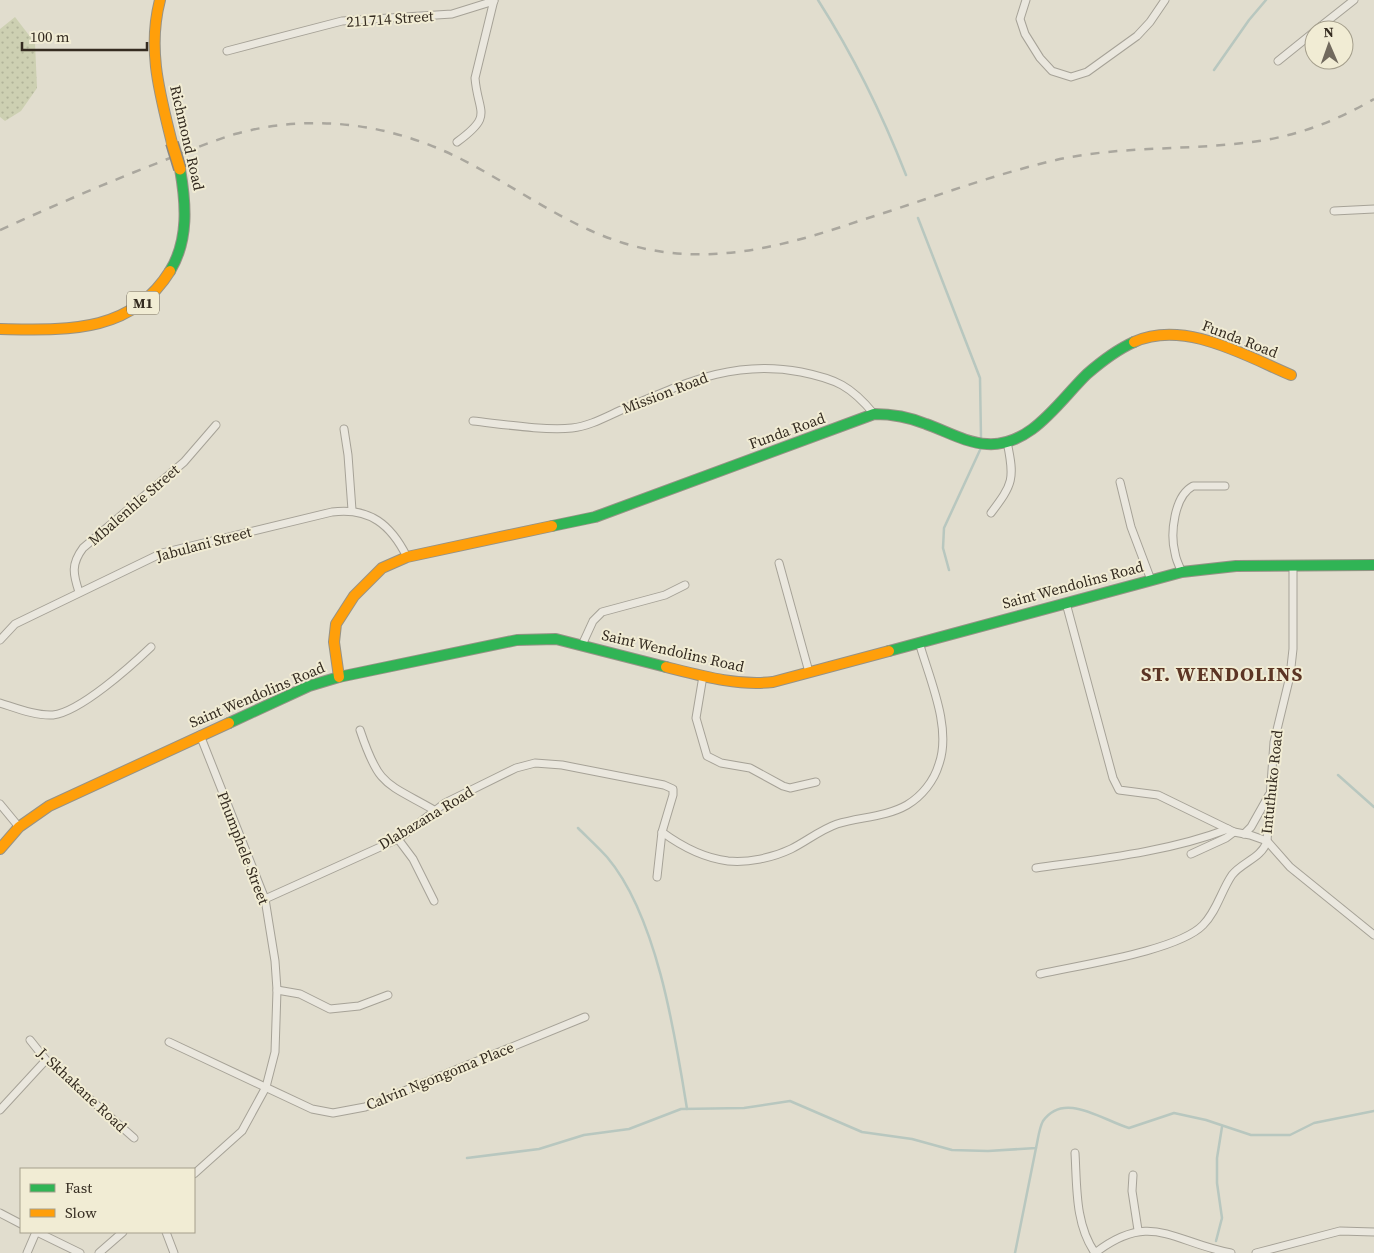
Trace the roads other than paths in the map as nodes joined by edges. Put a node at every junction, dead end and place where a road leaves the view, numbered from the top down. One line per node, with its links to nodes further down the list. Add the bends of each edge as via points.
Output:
1 (160, 0): 13 (main road, Richmond Road / M1, bridge, via 152,55 186,192 187,222 181,250 170,274 153,295 124,315 97,325)
2 (1026, 0): 3 (street, via 1020,19 1025,34 1052,71 1071,77 1087,72 1137,36)
3 (1165, 0)
4 (1354, 0): 6 (street)
5 (494, 1): 8 (street, 211714 Street, via 452,14 342,21); 10 (street, via 475,78 482,114 476,127)
6 (1329, 20)
7 (1304, 40): 9 (street)
8 (227, 50)
9 (1278, 61)
10 (457, 142)
11 (1374, 209): 12 (street)
12 (1334, 212)
13 (0, 329)
14 (1291, 375): 19 (main road, Funda Road, via 1193,336 1151,337 1128,344 1108,357 1034,428)
15 (874, 414): 16 (street, Mission Road, via 860,397 833,379 763,367 742,368 693,380 571,428); 19 (main road, Funda Road, via 913,417 971,442); 24 (main road, Funda Road, via 594,517)
16 (474, 421)
17 (216, 425): 31 (street, Mbalenhle Street, via 184,462 83,548 74,564 73,574)
18 (344, 429): 22 (street)
19 (1007, 442): 23 (street, via 1012,467 1009,487)
20 (1120, 482): 29 (street, via 1134,536)
21 (1226, 486): 28 (street, via 1196,485 1182,497 1177,510 1174,541 1175,556)
22 (352, 510): 24 (street, via 381,523 399,541); 31 (street, Jabulani Street, via 162,553)
23 (991, 513)
24 (407, 557): 38 (main road, Funda Road, via 371,576 339,617 333,644)
25 (779, 563): 37 (street)
26 (1293, 565): 27 (main road, Saint Wendolins Road); 28 (main road, Saint Wendolins Road, via 1236,566); 44 (street, Intuthuko Road, via 1292,658 1276,730)
27 (1374, 565)
28 (1182, 572): 29 (main road, Saint Wendolins Road)
29 (1151, 580): 32 (main road, Saint Wendolins Road)
30 (685, 585): 35 (street, via 665,595 602,612 593,621)
31 (79, 592): 33 (street, Jabulani Street, via 15,624)
32 (1066, 602): 34 (main road, Saint Wendolins Road); 48 (street, via 1116,786 1126,792 1158,795)
33 (0, 640)
34 (919, 642): 37 (main road, Saint Wendolins Road); 49 (street, via 944,733 943,750 924,791 901,808 838,824 781,853 749,860 728,861 695,852)
35 (582, 645): 38 (main road, Saint Wendolins Road, via 546,638 517,640); 39 (main road, Saint Wendolins Road)
36 (151, 647): 40 (street, via 124,672 64,712 45,715)
37 (810, 672): 39 (main road, Saint Wendolins Road, via 755,684)
38 (339, 676): 42 (main road, Saint Wendolins Road)
39 (703, 676): 43 (street, via 696,718 707,756 721,763 750,768 790,788)
40 (0, 703)
41 (360, 730): 46 (street, via 368,755 383,780)
42 (200, 735): 47 (main road, Saint Wendolins Road, via 49,806); 57 (street, Phumphele Street)
43 (816, 782)
44 (1269, 795): 50 (street); 52 (street, Intuthuko Road)
45 (0, 804): 47 (street)
46 (434, 810): 49 (street, Dlabazana Road, via 516,768 535,764 562,765 673,789); 51 (street, Dlabazana Road)
47 (19, 828): 53 (main road, Saint Wendolins Road)
48 (1231, 830): 50 (street); 54 (street, via 1226,838); 55 (street, via 1120,856)
49 (662, 832): 56 (street)
50 (1244, 834): 52 (street)
51 (398, 839): 57 (street, Dlabazana Road); 58 (street, via 410,854)
52 (1267, 841): 59 (street, via 1290,867); 60 (street, Intuthuko Road, via 1261,852 1233,874 1215,908 1194,933 1165,946)
53 (0, 849)
54 (1191, 854)
55 (1036, 868)
56 (657, 877)
57 (265, 899): 61 (street, Phumphele Street)
58 (434, 901)
59 (1374, 935)
60 (1040, 974)
61 (277, 990): 62 (street, via 300,994 330,1009 359,1006); 67 (street, Phumphele Street, via 275,1052)
62 (388, 995)
63 (585, 1017): 67 (street, Calvin Ngongoma Place, via 365,1107 321,1112)
64 (30, 1040): 66 (street, J. Skhakane Road)
65 (169, 1042): 67 (street, Calvin Ngongoma Place)
66 (46, 1060): 68 (street); 69 (street, J. Skhakane Road)
67 (266, 1087): 71 (street, Phumphele Street, via 242,1132)
68 (0, 1110)
69 (134, 1138)
70 (1075, 1153): 85 (street, via 1082,1226)
71 (195, 1173)
72 (1133, 1175): 75 (street)
73 (0, 1213): 74 (street)
74 (20, 1223)
75 (1138, 1230): 85 (street, via 1114,1239); 86 (street, via 1164,1232)
76 (1374, 1232): 87 (street, via 1340,1231)
77 (36, 1233): 81 (street)
78 (39, 1233): 82 (street)
79 (122, 1233): 83 (street)
80 (166, 1233): 84 (street)
81 (26, 1253)
82 (80, 1253)
83 (99, 1253)
84 (174, 1253)
85 (1095, 1253)
86 (1230, 1253)
87 (1256, 1253)

